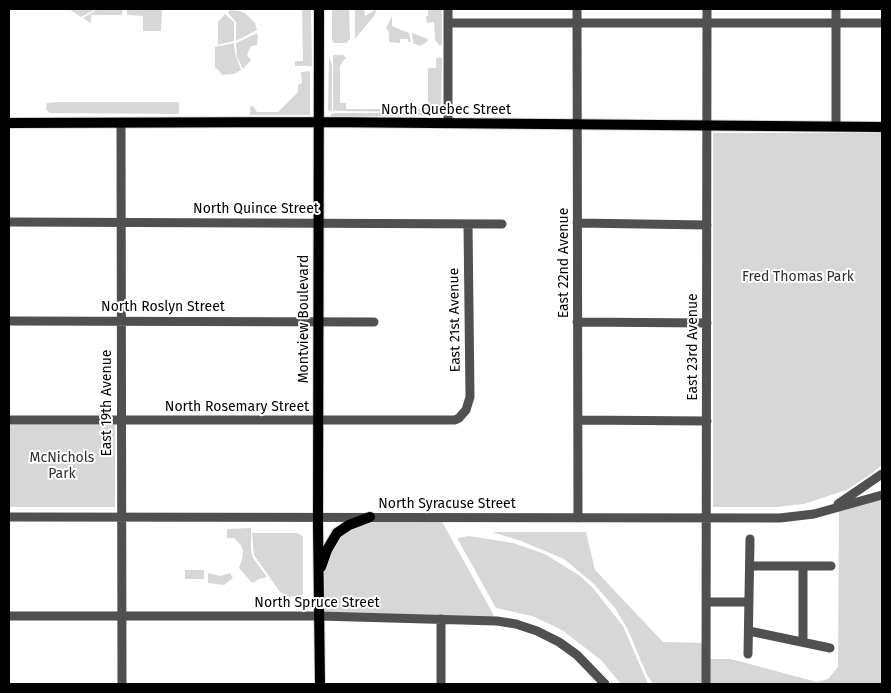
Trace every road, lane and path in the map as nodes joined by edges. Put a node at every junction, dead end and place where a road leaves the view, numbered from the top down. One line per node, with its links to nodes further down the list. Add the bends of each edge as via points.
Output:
1 (319, 9): 11 (main road, Montview Boulevard)
2 (448, 9): 6 (street)
3 (577, 9): 7 (street, East 22nd Avenue)
4 (707, 9): 8 (street, East 23rd Avenue)
5 (836, 9): 9 (street)
6 (448, 23): 7 (street); 14 (street)
7 (577, 23): 8 (street); 15 (street, East 22nd Avenue)
8 (707, 23): 9 (street); 16 (street, East 23rd Avenue)
9 (836, 23): 10 (street); 17 (street)
10 (882, 23)
11 (319, 122): 13 (main road, North Quebec Street); 14 (main road, North Quebec Street); 21 (main road, Montview Boulevard)
12 (9, 123): 13 (main road, North Quebec Street)
13 (121, 123): 20 (street, East 19th Avenue)
14 (448, 123): 15 (main road, North Quebec Street)
15 (577, 125): 16 (main road, North Quebec Street); 22 (street, East 22nd Avenue)
16 (707, 125): 17 (main road, North Quebec Street); 25 (street, East 23rd Avenue)
17 (836, 126): 18 (main road, North Quebec Street)
18 (882, 127)
19 (9, 222): 20 (street, North Quince Street)
20 (120, 222): 21 (street, North Quince Street); 27 (street, East 19th Avenue)
21 (318, 223): 23 (street, North Quince Street); 28 (main road, Montview Boulevard)
22 (577, 223): 25 (street); 30 (street, East 22nd Avenue)
23 (468, 224): 24 (street, North Quince Street); 32 (street, East 21st Avenue, via 470,397)
24 (502, 224)
25 (707, 225): 31 (street, East 23rd Avenue)
26 (9, 320): 27 (street, North Roslyn Street)
27 (121, 321): 28 (street, North Roslyn Street); 34 (street, East 19th Avenue)
28 (318, 321): 29 (street, North Roslyn Street); 35 (main road, Montview Boulevard)
29 (374, 322)
30 (578, 322): 31 (street); 36 (street, East 22nd Avenue)
31 (707, 323): 37 (street, East 23rd Avenue)
32 (463, 414): 35 (street, North Rosemary Street, via 455,420)
33 (9, 420): 34 (street, North Rosemary Street)
34 (121, 420): 35 (street, North Rosemary Street); 43 (street, East 19th Avenue)
35 (318, 420): 42 (main road, Montview Boulevard)
36 (578, 420): 37 (street); 45 (street, East 22nd Avenue)
37 (707, 421): 46 (street, East 23rd Avenue)
38 (882, 474): 40 (street)
39 (882, 495): 40 (street, North Syracuse Street)
40 (829, 509): 46 (street, North Syracuse Street, via 794,517)
41 (9, 516): 43 (street, North Syracuse Street)
42 (318, 516): 43 (street, North Syracuse Street); 44 (street, North Syracuse Street); 51 (main road, Montview Boulevard)
43 (121, 517): 55 (street, East 19th Avenue)
44 (370, 517): 45 (street, North Syracuse Street); 51 (main road, via 349,525 337,534 326,550)
45 (578, 518): 46 (street, North Syracuse Street)
46 (707, 518): 52 (street, East 23rd Avenue)
47 (750, 539): 48 (street)
48 (750, 566): 49 (street); 53 (street)
49 (803, 566): 50 (street); 59 (street)
50 (831, 566)
51 (318, 575): 56 (main road, Montview Boulevard)
52 (706, 602): 53 (street); 66 (street, East 23rd Avenue)
53 (749, 602): 58 (street)
54 (9, 616): 55 (street, North Spruce Street)
55 (121, 616): 56 (street, North Spruce Street); 62 (street, East 19th Avenue)
56 (319, 616): 57 (street, North Spruce Street); 63 (main road, Montview Boulevard)
57 (441, 619): 64 (street); 65 (street, North Spruce Street, via 497,621 537,631 577,655)
58 (749, 631): 59 (street); 61 (street)
59 (803, 642): 60 (street)
60 (830, 648)
61 (748, 654)
62 (122, 684)
63 (320, 684)
64 (441, 684)
65 (605, 684)
66 (706, 684)

